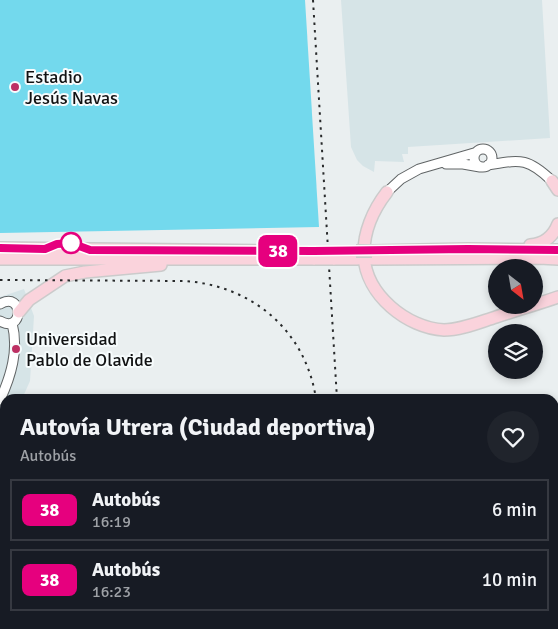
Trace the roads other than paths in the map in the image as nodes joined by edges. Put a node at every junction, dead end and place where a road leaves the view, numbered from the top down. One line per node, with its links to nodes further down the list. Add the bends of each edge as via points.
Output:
1 (474, 153): 2 (street); 3 (street, via 474,162); 3 (street, via 478,149 489,150 492,161)
2 (441, 164): 3 (street); 5 (street, via 420,169 400,179)
3 (485, 166): 4 (street, via 519,160 537,168)
4 (556, 188)
5 (387, 192): 21 (main road, via 369,224 364,256 368,274 385,302 410,320 431,328 454,329)
6 (558, 224): 8 (main road, via 550,238 539,244)
7 (0, 248): 10 (main road)
8 (468, 249): 9 (main road); 11 (main road)
9 (558, 250)
10 (315, 255): 11 (main road, bridge); 13 (main road)
11 (373, 255): 14 (main road)
12 (0, 259): 13 (main road)
13 (186, 259): 19 (main road, via 170,264 64,276 28,300)
14 (447, 259): 15 (main road); 16 (main road)
15 (558, 259)
16 (488, 262)
17 (558, 297): 21 (main road)
18 (0, 304): 19 (street, via 13,303)
19 (18, 312): 23 (street)
20 (501, 314): 21 (main road)
21 (497, 316)
22 (0, 321): 23 (street)
23 (12, 323): 24 (street, via 12,368)
24 (3, 394)

